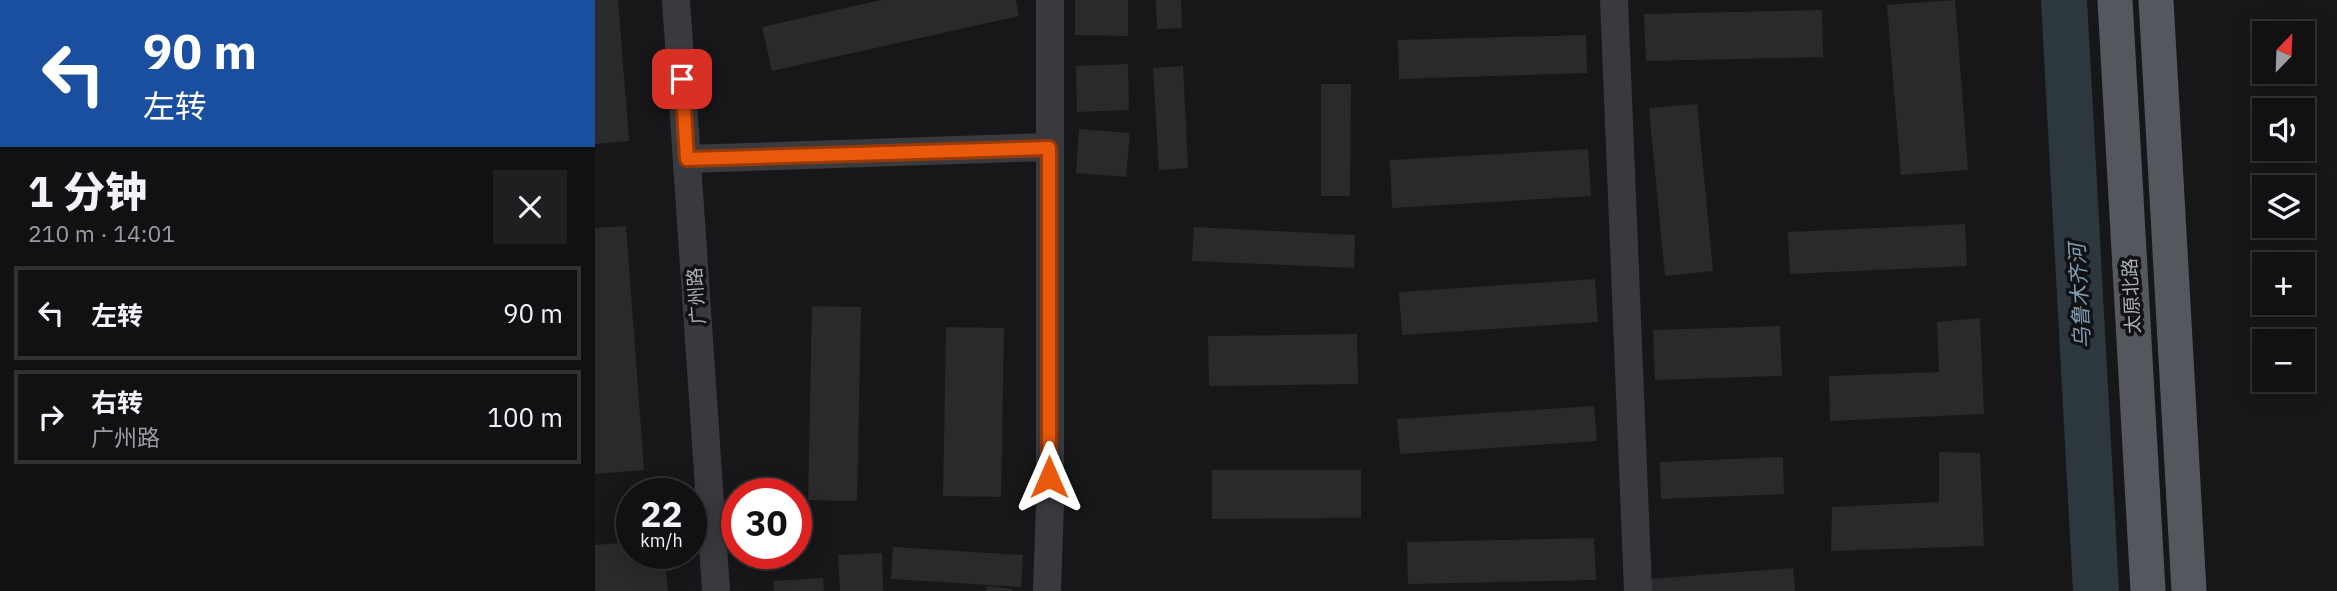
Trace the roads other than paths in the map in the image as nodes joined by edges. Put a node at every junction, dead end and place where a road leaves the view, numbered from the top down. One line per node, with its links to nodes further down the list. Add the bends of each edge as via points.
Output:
1 (676, 0): 7 (street, 广州路)
2 (1050, 0): 6 (street)
3 (1614, 0): 10 (street)
4 (2115, 0): 11 (main road, 太原北路)
5 (2156, 0): 12 (main road)
6 (1049, 148): 7 (street); 9 (street)
7 (687, 159): 8 (street, 广州路)
8 (716, 591)
9 (1047, 591)
10 (1637, 591)
11 (2148, 591)
12 (2189, 591)

